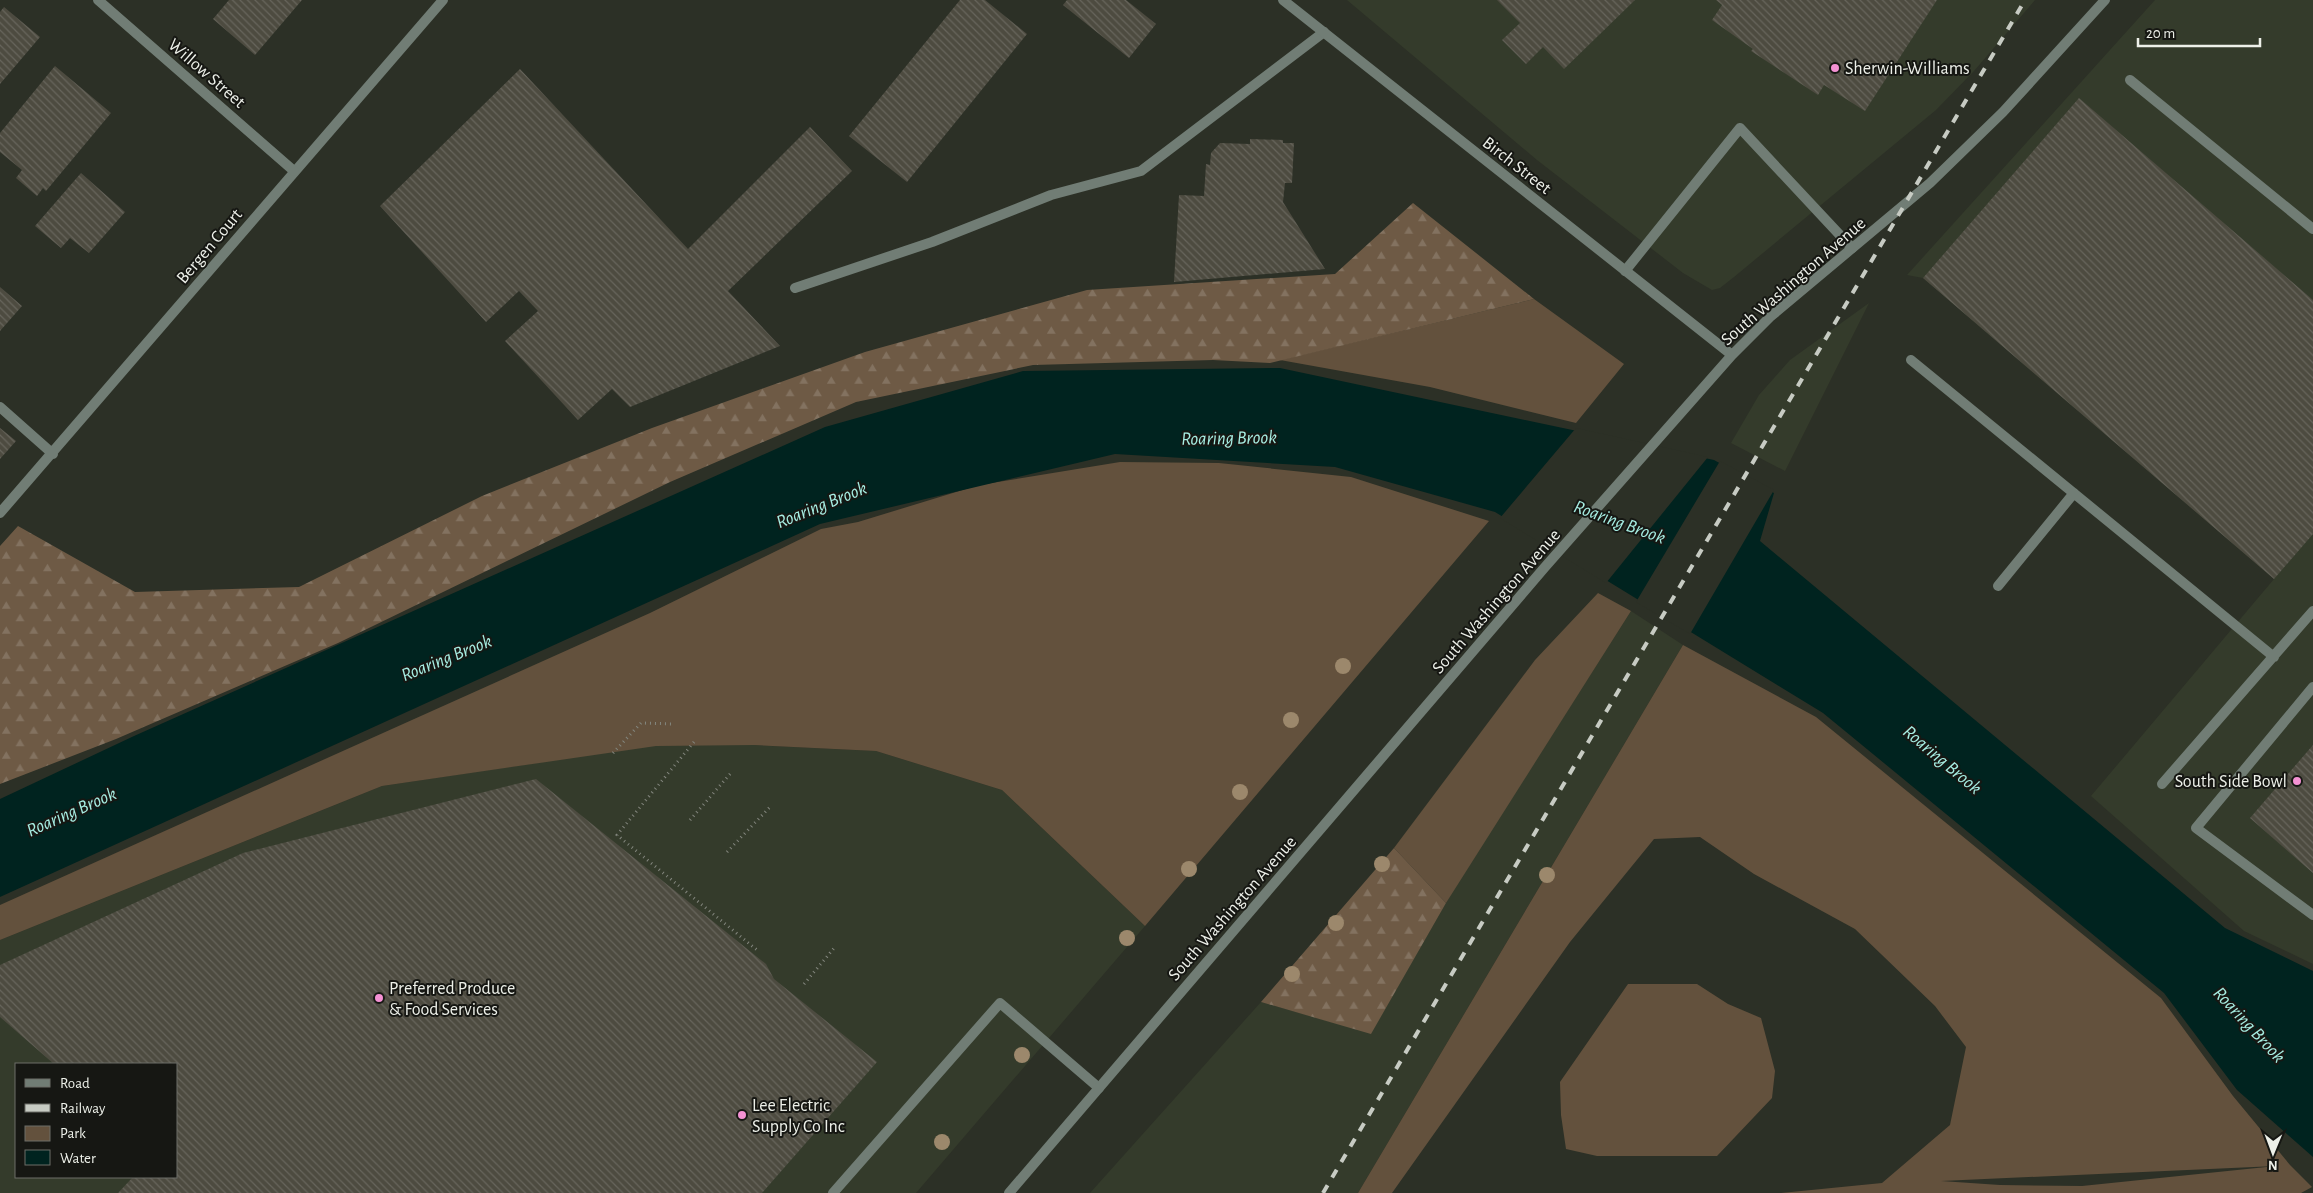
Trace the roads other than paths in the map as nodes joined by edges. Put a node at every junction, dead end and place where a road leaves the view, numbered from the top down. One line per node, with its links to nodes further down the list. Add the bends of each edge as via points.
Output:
1 (98, 0): 7 (street, Willow Street)
2 (443, 0): 7 (street, Bergen Court)
3 (1283, 0): 5 (street, Birch Street)
4 (2105, 0): 9 (street, South Washington Avenue, via 2003,112 1930,183)
5 (1324, 32): 10 (street, Birch Street); 11 (street, via 1142,171 1051,195 932,242)
6 (2130, 80): 8 (street)
7 (294, 171): 15 (street, Bergen Court)
8 (2313, 229)
9 (1852, 248): 10 (street, via 1740,128); 12 (street, South Washington Avenue, via 1770,317)
10 (1625, 271): 12 (street, Birch Street)
11 (795, 288)
12 (1732, 355): 24 (street, South Washington Avenue)
13 (1911, 360): 16 (street)
14 (0, 407): 15 (street)
15 (53, 454): 17 (street, Bergen Court)
16 (2074, 493): 18 (street); 20 (street)
17 (0, 513)
18 (1998, 586)
19 (2313, 611): 20 (street)
20 (2274, 657): 22 (street)
21 (2313, 687): 23 (street, via 2196,828)
22 (2162, 784)
23 (2313, 915)
24 (1099, 1088): 25 (street, via 1000,1003); 26 (street, South Washington Avenue)
25 (833, 1193)
26 (1009, 1193)

